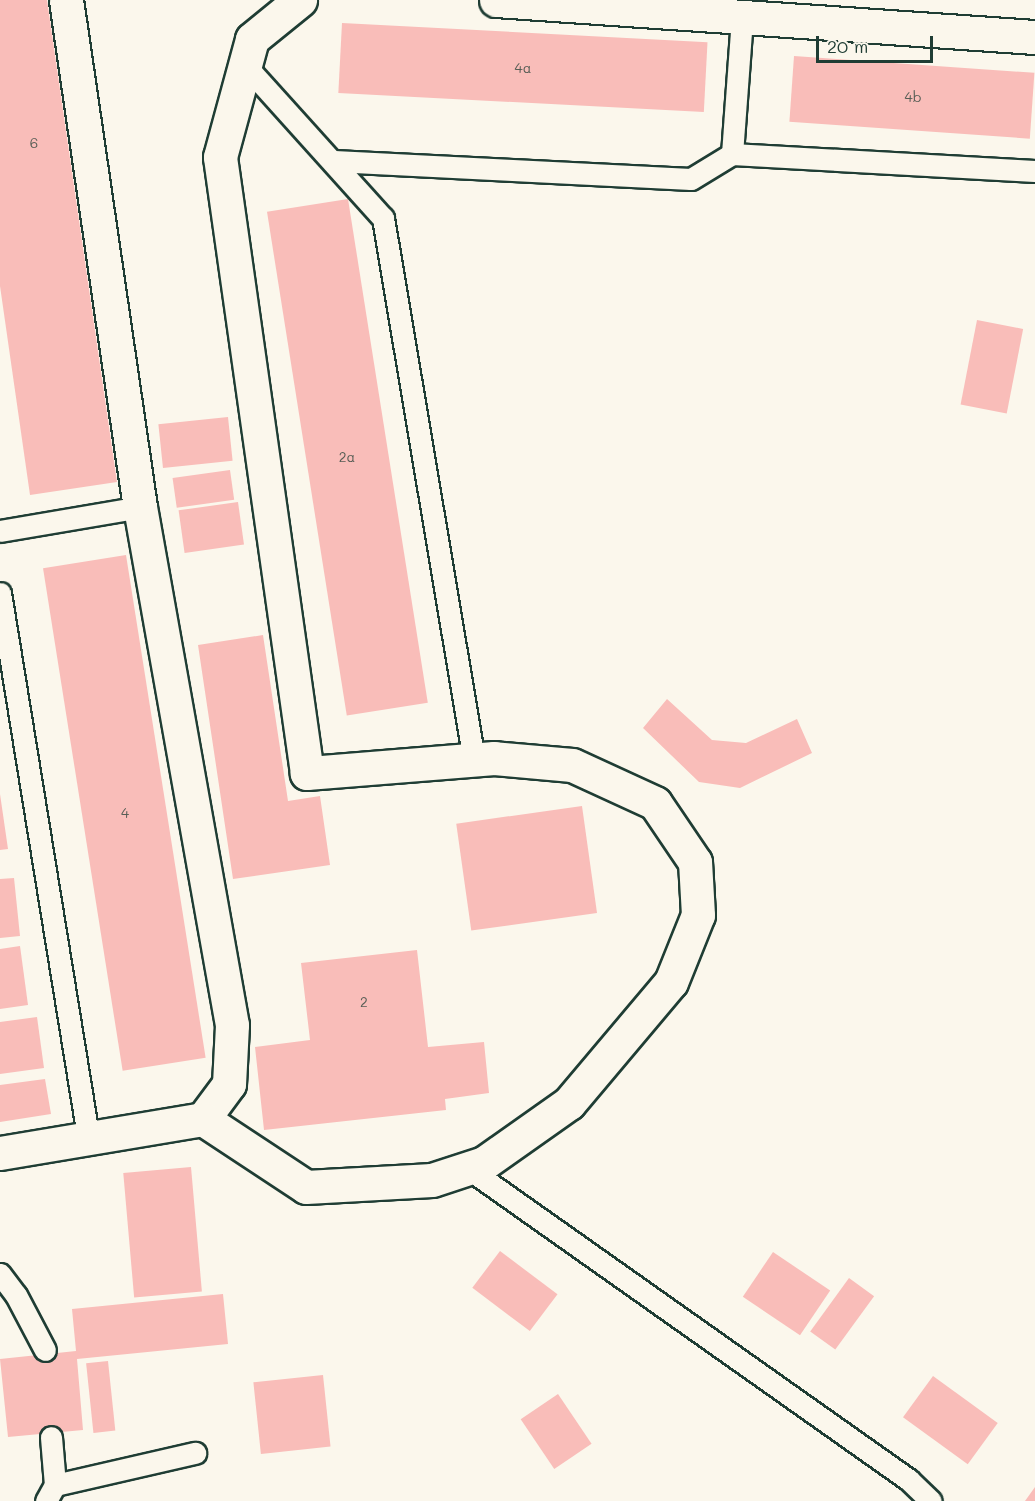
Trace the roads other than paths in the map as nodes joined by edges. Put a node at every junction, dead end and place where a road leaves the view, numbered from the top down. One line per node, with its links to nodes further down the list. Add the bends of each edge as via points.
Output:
1 (66, 0): 10 (street)
2 (300, 0): 6 (street, via 252,39)
3 (496, 0): 4 (street)
4 (742, 17): 5 (street); 7 (lane)
5 (1035, 37)
6 (245, 65): 8 (lane); 13 (street, via 220,158 307,773)
7 (732, 154): 8 (lane, via 691,179); 9 (lane)
8 (334, 161): 13 (lane, via 383,218)
9 (1035, 171)
10 (140, 507): 11 (lane); 14 (street, via 232,1025 229,1084)
11 (0, 531)
12 (0, 593): 15 (lane)
13 (474, 760): 17 (street, via 494,758 572,765 655,803 695,862 698,915 670,982 569,1102 484,1164)
14 (203, 1119): 15 (street); 17 (street, via 306,1187 432,1180)
15 (88, 1136): 16 (street)
16 (0, 1153)
17 (469, 1169): 23 (lane, via 909,1480)
18 (0, 1274): 19 (lane, via 16,1295)
19 (45, 1350)
20 (51, 1437): 22 (lane)
21 (195, 1453): 22 (lane)
22 (51, 1493)
23 (931, 1501)

